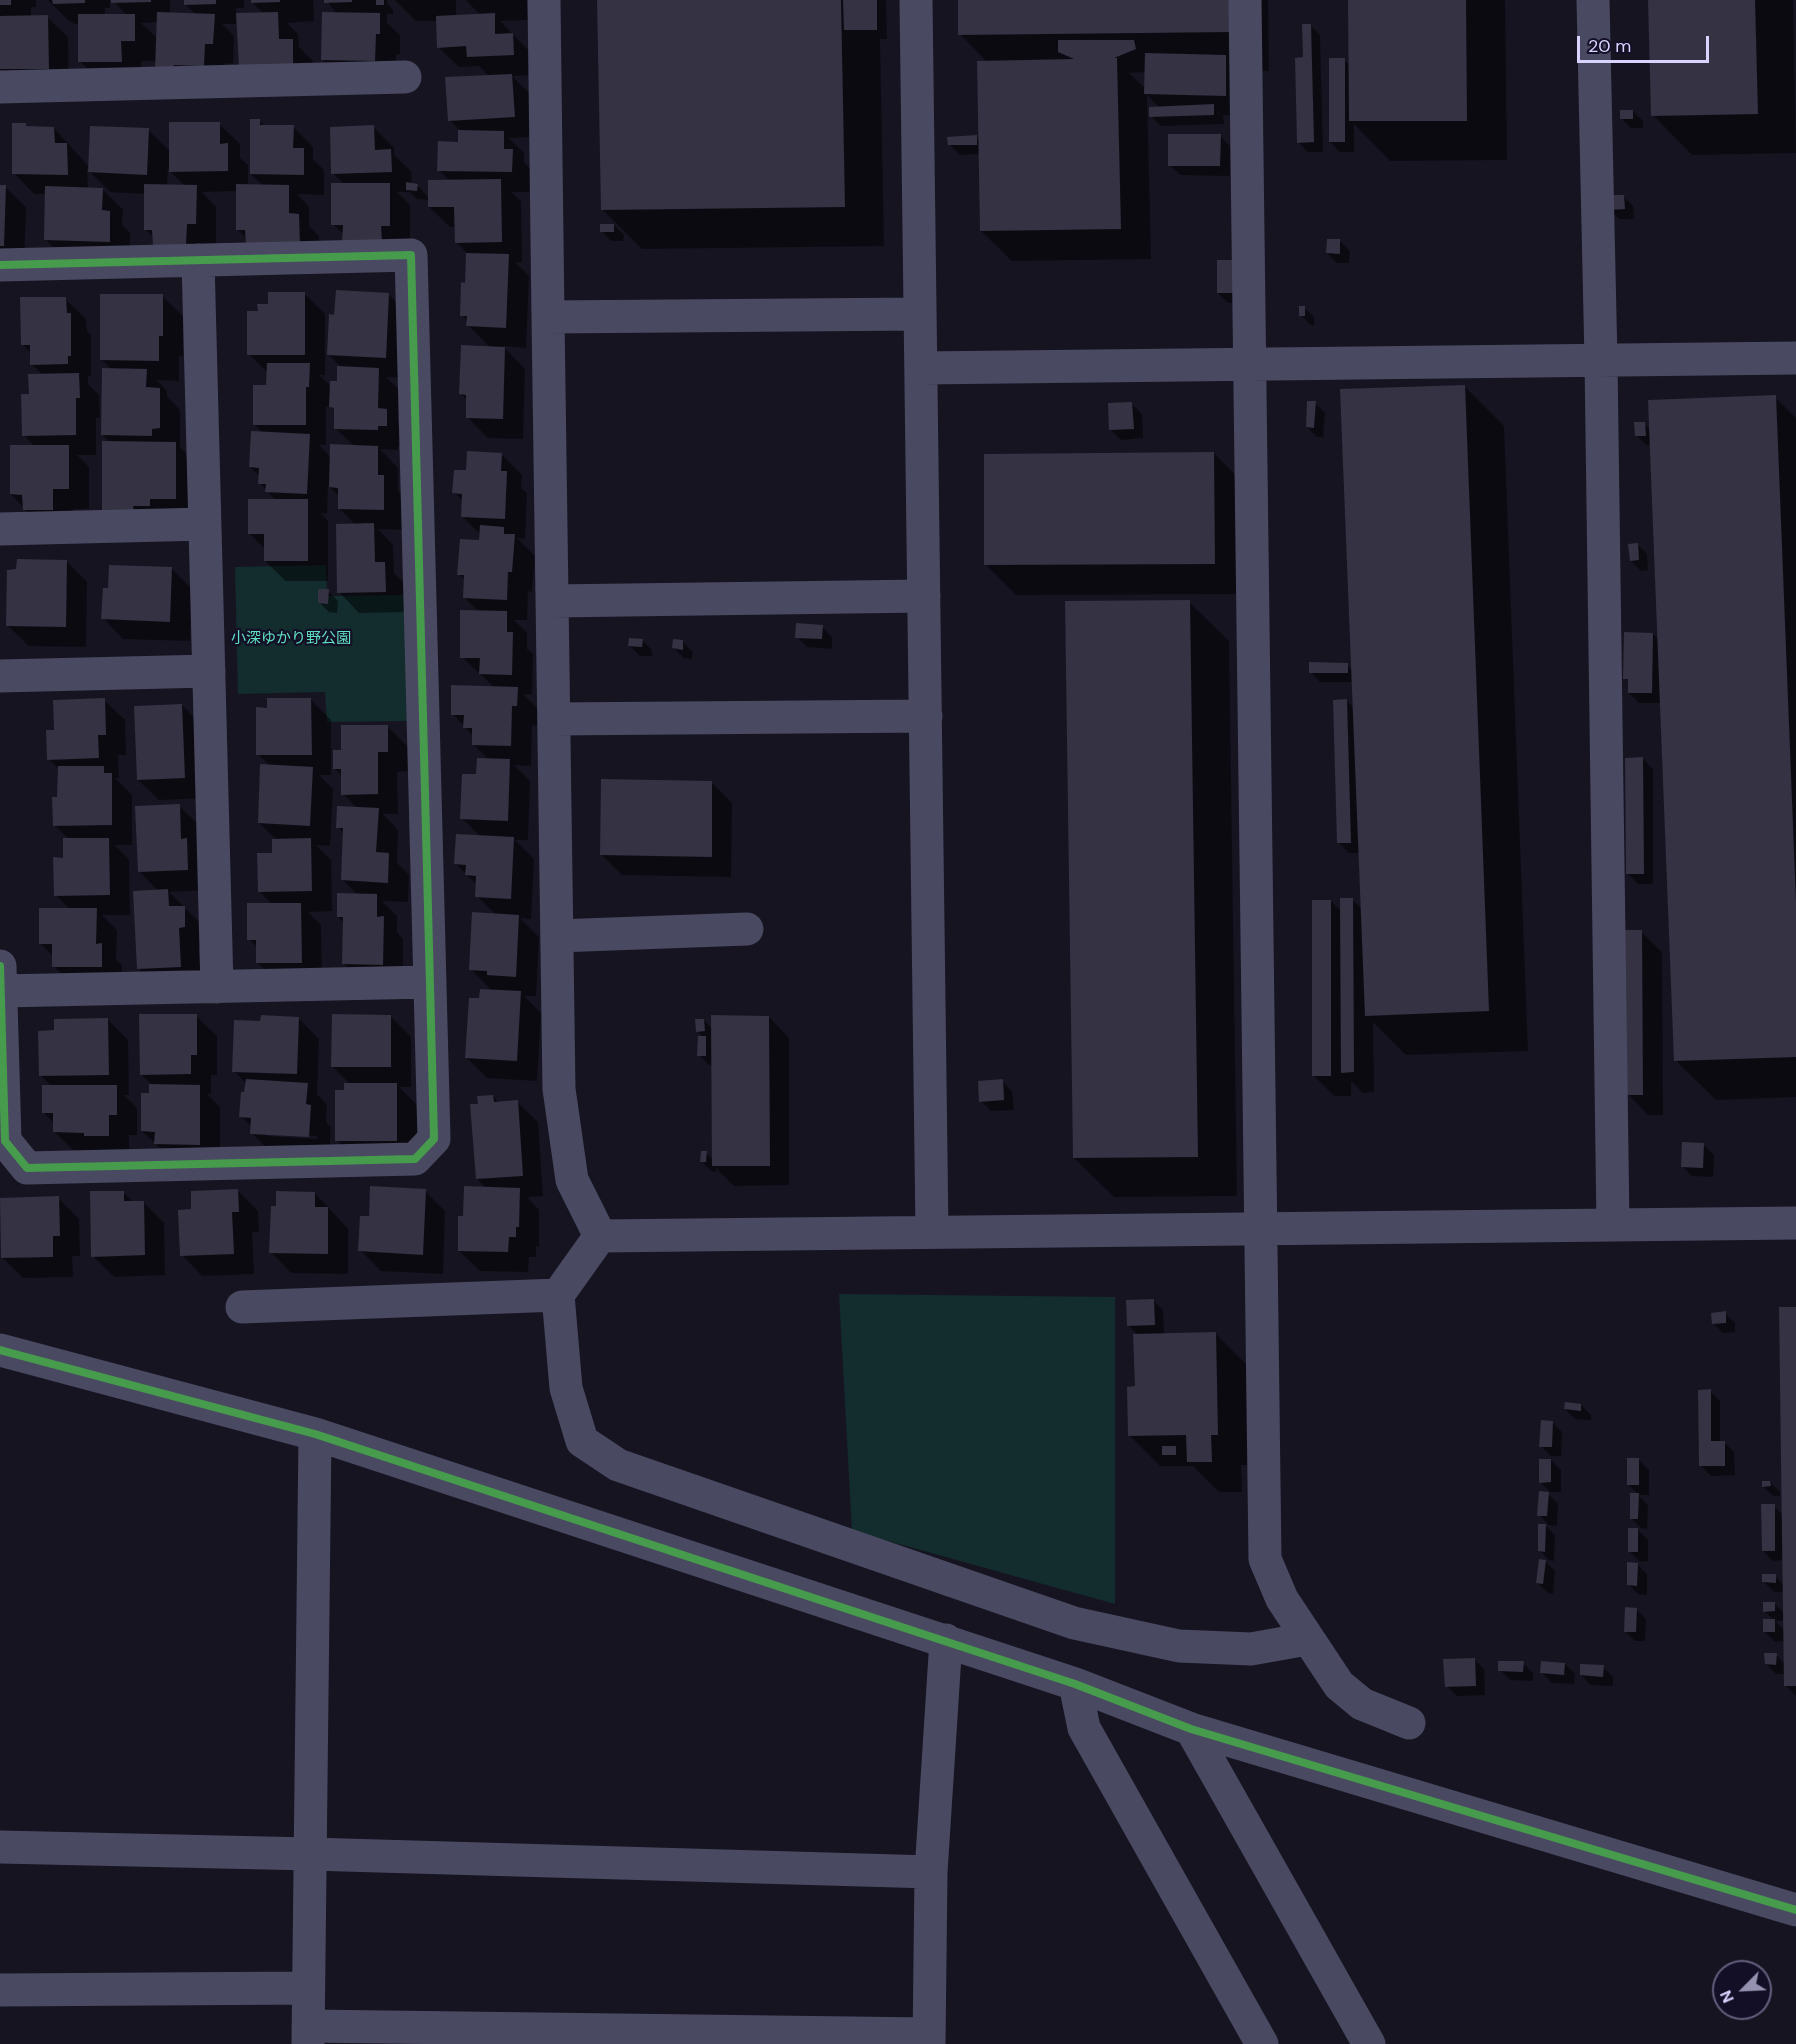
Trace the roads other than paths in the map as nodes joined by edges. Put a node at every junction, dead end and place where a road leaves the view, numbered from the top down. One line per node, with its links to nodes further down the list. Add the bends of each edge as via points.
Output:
1 (544, 0): 10 (street)
2 (916, 0): 9 (street)
3 (1245, 0): 13 (street)
4 (1593, 0): 12 (street)
5 (405, 77): 6 (street)
6 (0, 87)
7 (198, 260): 8 (street); 15 (street); 26 (street, via 411,255)
8 (0, 265)
9 (920, 314): 10 (street); 14 (street)
10 (548, 317): 18 (street)
11 (1796, 358): 12 (street)
12 (1601, 360): 13 (street); 30 (street)
13 (1250, 364): 14 (street); 31 (street)
14 (921, 368): 17 (street)
15 (205, 524): 16 (street); 19 (street)
16 (0, 529)
17 (924, 596): 18 (street); 21 (street)
18 (552, 601): 22 (street)
19 (209, 671): 20 (street); 27 (street)
20 (0, 676)
21 (926, 716): 22 (street); 32 (street)
22 (554, 719): 24 (street)
23 (747, 928): 24 (street)
24 (556, 936): 33 (street, via 559,1089 572,1180)
25 (0, 966): 28 (street)
26 (429, 982): 27 (street); 28 (street, via 434,1139 415,1159 27,1168 5,1141)
27 (217, 987): 28 (street)
28 (1, 991)
29 (1796, 1223): 30 (street)
30 (1613, 1225): 31 (street)
31 (1261, 1229): 32 (street); 38 (street, via 1265,1559 1282,1599)
32 (932, 1232): 33 (street)
33 (600, 1236): 34 (street)
34 (558, 1295): 35 (street); 38 (street, via 566,1388 582,1442 618,1465 1074,1623 1179,1646 1251,1649)
35 (242, 1307)
36 (0, 1350): 37 (street)
37 (315, 1434): 39 (street); 44 (street)
38 (1307, 1639): 41 (street, via 1339,1685 1362,1704)
39 (946, 1640): 40 (street); 45 (street)
40 (1075, 1684): 42 (street); 51 (street, via 1084,1728)
41 (1409, 1723)
42 (1191, 1729): 46 (street); 52 (street)
43 (0, 1847): 44 (street)
44 (310, 1854): 45 (street); 47 (street)
45 (931, 1872): 50 (street)
46 (1796, 1910)
47 (308, 1988): 48 (street); 49 (street)
48 (0, 1990)
49 (308, 2035): 50 (street)
50 (929, 2039)
51 (1262, 2044)
52 (1370, 2044)

